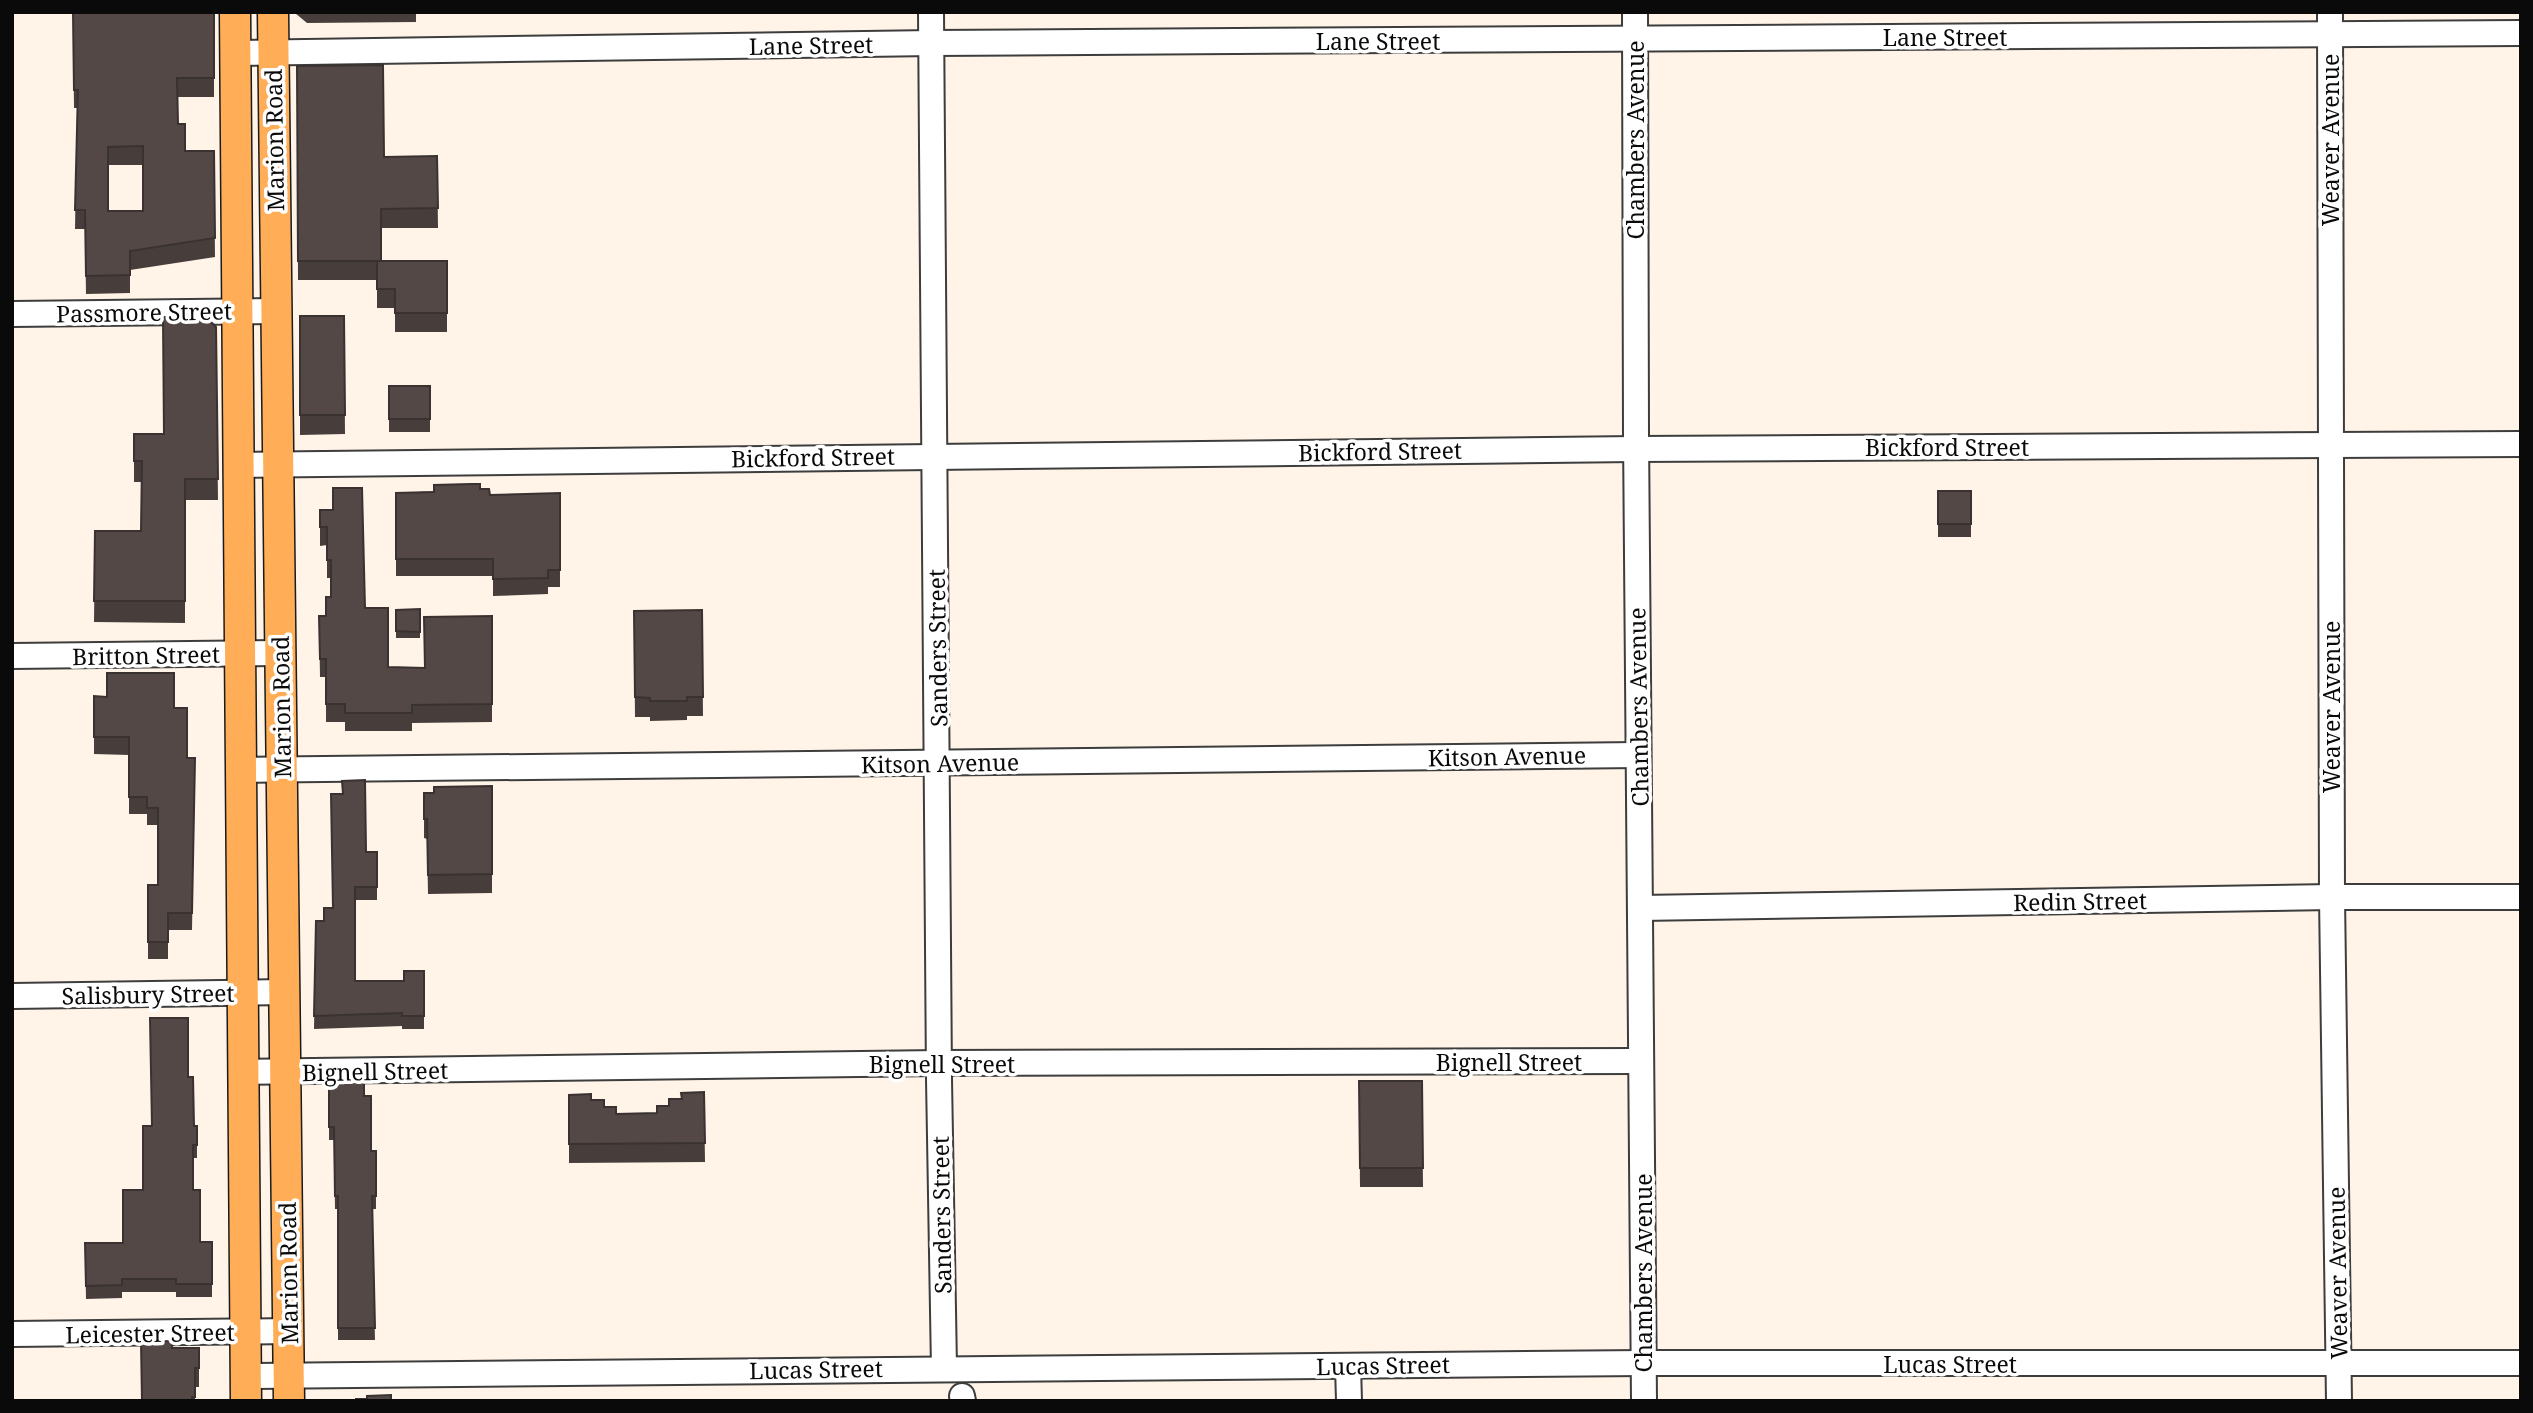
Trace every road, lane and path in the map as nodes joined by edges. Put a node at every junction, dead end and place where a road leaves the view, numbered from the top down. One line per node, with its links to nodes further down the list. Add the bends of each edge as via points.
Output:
1 (235, 12): 9 (main road, Marion Road)
2 (273, 12): 10 (main road, Marion Road)
3 (931, 12): 8 (street, Sanders Street)
4 (1635, 12): 7 (street, Chambers Avenue)
5 (2330, 23): 6 (street, Lane Street); 7 (street, Lane Street); 15 (street, Weaver Avenue)
6 (2521, 33)
7 (1635, 39): 8 (street, Lane Street); 16 (street, Chambers Avenue)
8 (932, 43): 10 (street, Lane Street); 17 (street, Sanders Street)
9 (235, 52): 10 (street, Lane Street); 12 (main road, Marion Road)
10 (273, 52): 11 (main road, Marion Road)
11 (276, 311): 12 (street, Passmore Street); 18 (main road, Marion Road)
12 (237, 312): 13 (street, Passmore Street); 19 (main road, Marion Road)
13 (12, 314)
14 (2521, 444): 15 (street, Bickford Street)
15 (2330, 445): 16 (street, Bickford Street); 27 (street, Weaver Avenue)
16 (1636, 449): 17 (street, Bickford Street); 23 (street, Chambers Avenue)
17 (934, 455): 18 (street, Bickford Street); 24 (street, Sanders Street)
18 (278, 463): 19 (street, Bickford Street); 20 (main road, Marion Road)
19 (239, 465): 21 (main road, Marion Road)
20 (280, 653): 21 (street, Britton Street); 25 (main road, Marion Road)
21 (242, 654): 22 (street, Britton Street); 26 (main road, Marion Road)
22 (12, 656)
23 (1638, 755): 24 (street, Kitson Avenue); 29 (street, Chambers Avenue)
24 (938, 763): 25 (street, Kitson Avenue); 34 (street, Sanders Street)
25 (282, 769): 26 (street, Kitson Avenue); 30 (main road, Marion Road)
26 (242, 770): 31 (main road, Marion Road)
27 (2332, 897): 28 (street, Redin Street); 29 (street, Redin Street); 42 (street, Weaver Avenue)
28 (2521, 897)
29 (1640, 908): 33 (street, Chambers Avenue)
30 (284, 992): 31 (street, Salisbury Street); 36 (main road, Marion Road)
31 (242, 993): 32 (street, Salisbury Street); 35 (main road, Marion Road)
32 (12, 996)
33 (1641, 1061): 34 (street, Bignell Street); 40 (street, Chambers Avenue)
34 (939, 1063): 36 (street, Bignell Street); 44 (street, Sanders Street)
35 (243, 1072): 36 (street, Bignell Street); 38 (main road, Marion Road)
36 (285, 1072): 37 (main road, Marion Road)
37 (289, 1331): 38 (street, Leicester Street); 46 (main road, Marion Road)
38 (245, 1332): 39 (street, Leicester Street); 45 (main road, Marion Road)
39 (12, 1334)
40 (1644, 1363): 42 (street, Lucas Street); 43 (street, Lucas Street); 48 (street, Chambers Avenue)
41 (2521, 1363): 42 (street, Lucas Street)
42 (2339, 1364): 49 (street, Weaver Avenue)
43 (1348, 1366): 44 (street, Lucas Street); 47 (street)
44 (944, 1368): 46 (street, Lucas Street)
45 (245, 1388): 46 (street, Lucas Street)
46 (289, 1388)
47 (1349, 1401)
48 (1644, 1401)
49 (2339, 1401)

